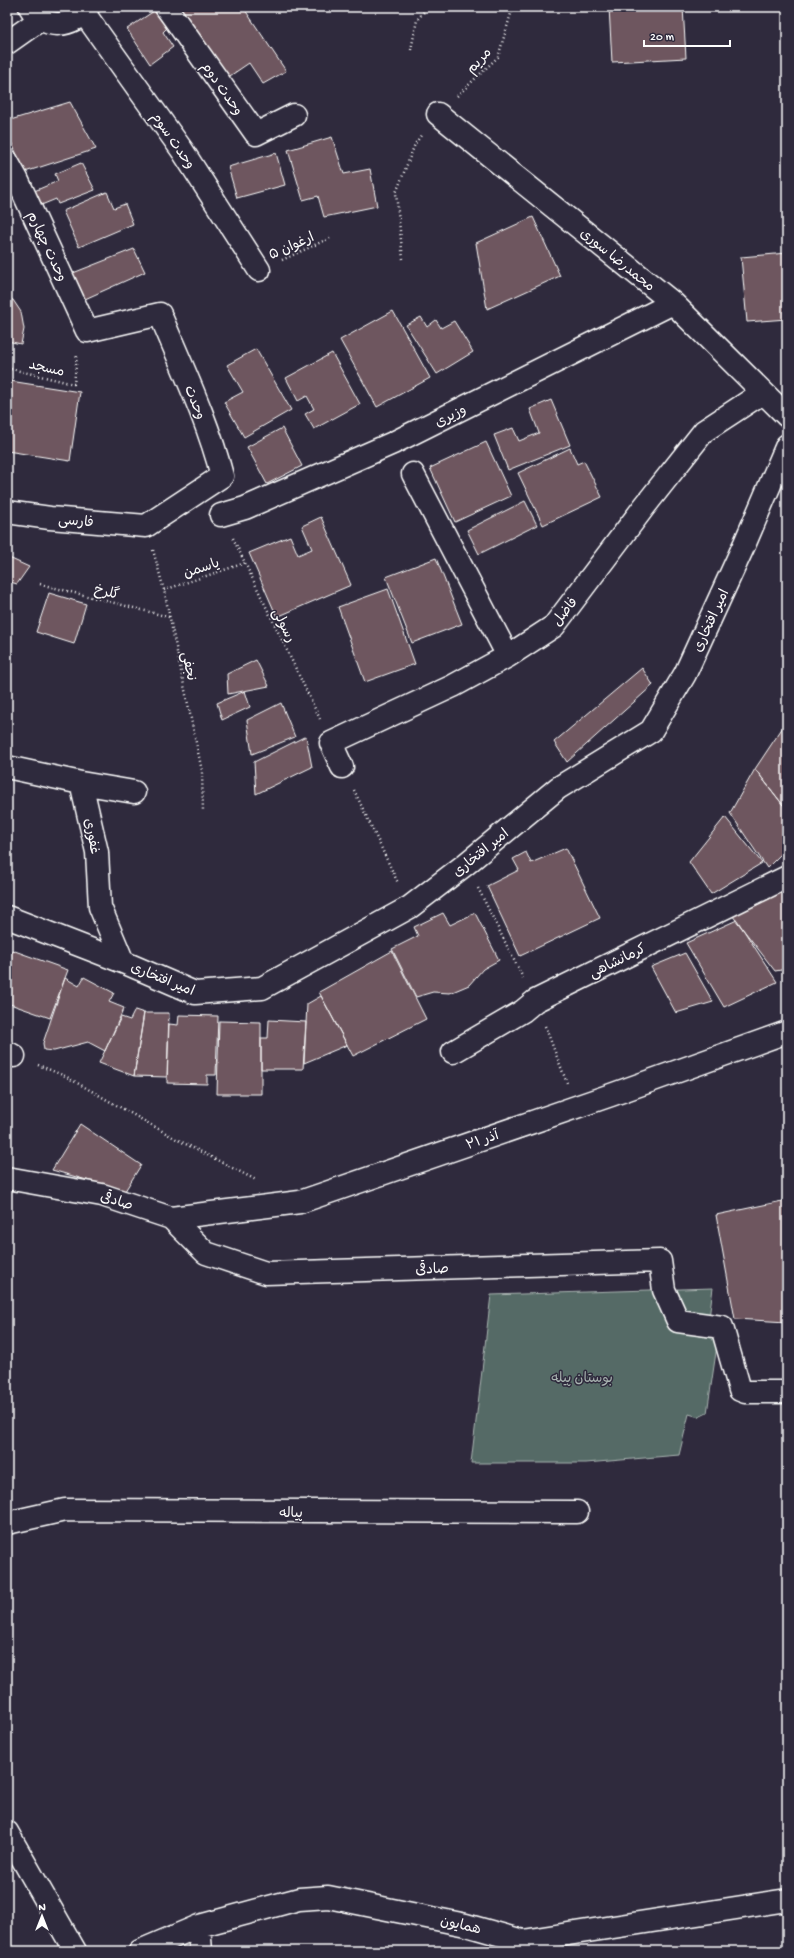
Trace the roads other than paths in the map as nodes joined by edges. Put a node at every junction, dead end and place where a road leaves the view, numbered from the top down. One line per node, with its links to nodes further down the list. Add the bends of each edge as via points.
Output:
1 (166, 7): 6 (street, وحدت دوم, via 256,134)
2 (86, 10): 3 (street, via 78,19 64,24 50,23); 8 (street, وحدت سوم, via 182,150)
3 (35, 13): 4 (street)
4 (7, 43)
5 (438, 114): 9 (street, محمدرضا سوری)
6 (294, 115)
7 (7, 162): 10 (street, وحدت چهارم)
8 (259, 270)
9 (673, 303): 11 (street, محمدرضا سوری); 16 (street, وزیری, via 394,443 245,508)
10 (87, 331): 17 (street, وحدت, via 160,314 216,454 222,476)
11 (762, 393): 12 (street, محمدرضا سوری); 18 (street, فاضل, via 704,431 554,626)
12 (787, 416)
13 (787, 445): 25 (street, امیر افتخاری, via 685,674 651,731 558,788 410,907 262,988 195,993)
14 (413, 474): 18 (street)
15 (7, 512): 17 (street, فارسی)
16 (221, 515)
17 (146, 526)
18 (508, 656): 20 (street, فاضل, via 453,686 331,743)
19 (7, 767): 21 (street)
20 (342, 767)
21 (81, 783): 22 (street); 25 (street, غفوری, via 97,852 100,907)
22 (134, 792)
23 (787, 877): 27 (street, کرمانشاهی, via 534,1001 523,1011)
24 (7, 917): 25 (street, امیر افتخاری)
25 (123, 962)
26 (787, 1032): 29 (street, ۲۱ آذر, via 300,1202)
27 (454, 1052)
28 (7, 1178): 29 (street, صادقی, via 102,1195)
29 (171, 1218): 30 (street, صادقی, via 206,1253 266,1273 660,1261 664,1290 678,1321 722,1328 740,1390)
30 (787, 1392)
31 (577, 1512): 32 (street, پیاله, via 65,1510)
32 (7, 1523)
33 (7, 1832): 37 (street)
34 (787, 1900): 36 (street, همایون)
35 (199, 1926): 36 (street, همایون, via 299,1899 328,1897 466,1924); 38 (street, همایون); 39 (street)
36 (529, 1946)
37 (75, 1951)
38 (140, 1951)
39 (202, 1951)

